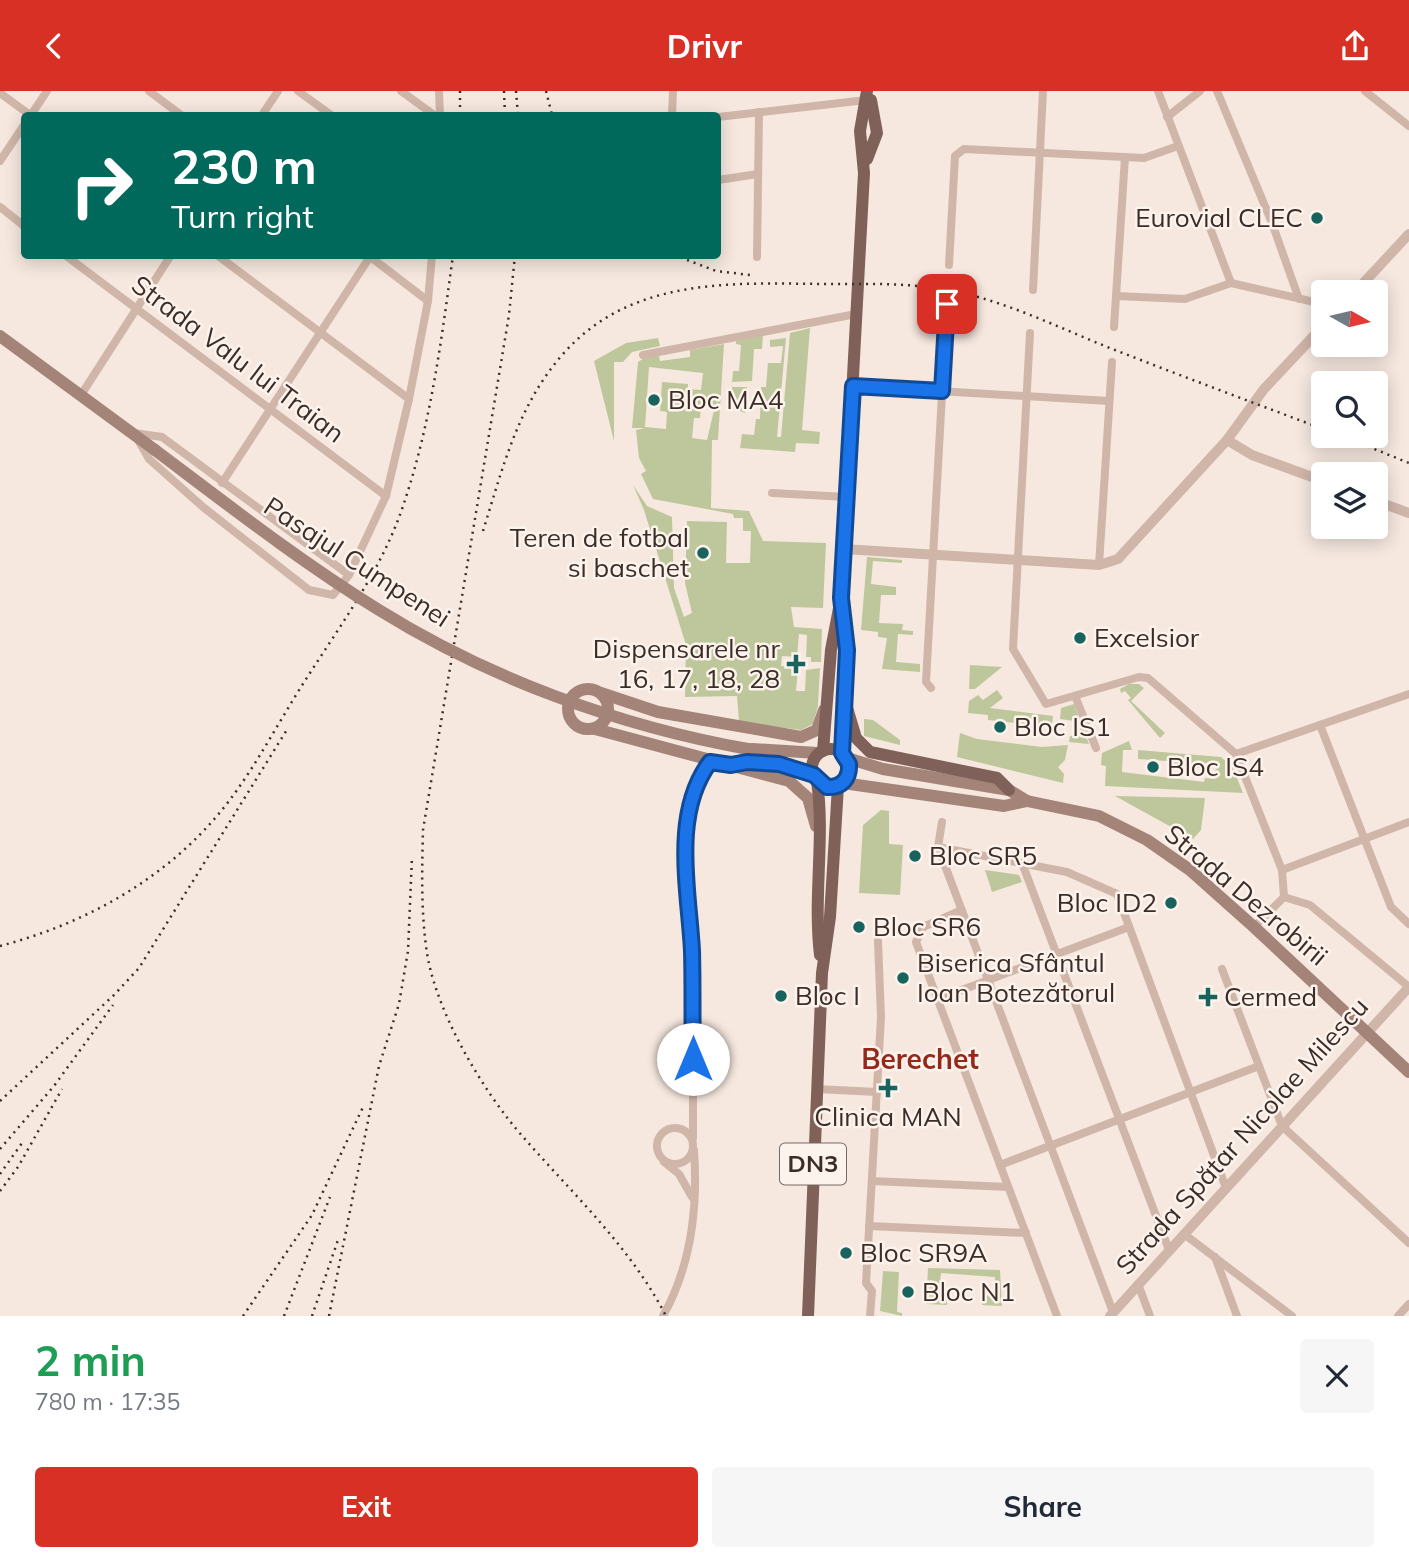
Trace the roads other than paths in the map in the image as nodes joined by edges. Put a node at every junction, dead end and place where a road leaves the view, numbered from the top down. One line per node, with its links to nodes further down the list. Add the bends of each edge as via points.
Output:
1 (47, 91): 16 (street)
2 (149, 91): 17 (street)
3 (278, 91): 18 (street)
4 (298, 91): 19 (street)
5 (401, 91): 20 (street)
6 (439, 91): 21 (street)
7 (673, 91): 22 (street)
8 (1043, 91): 29 (street)
9 (1157, 91): 25 (street)
10 (1200, 91): 25 (street)
11 (1217, 91): 49 (street)
12 (0, 93): 15 (street)
13 (1371, 93): 26 (street)
14 (868, 94): 23 (street); 54 (main road, DN3)
15 (26, 112)
16 (32, 112)
17 (177, 112)
18 (264, 112)
19 (327, 112)
20 (430, 112)
21 (440, 112)
22 (672, 112)
23 (759, 112): 24 (street); 32 (street)
24 (721, 117)
25 (1167, 117): 28 (street)
26 (1409, 126)
27 (21, 130): 31 (street)
28 (1178, 146): 30 (street, via 1144,158); 46 (street)
29 (1040, 153): 30 (street); 44 (street, via 964,149 956,156); 47 (street)
30 (1125, 157): 48 (street)
31 (0, 161)
32 (758, 174): 33 (street); 37 (street)
33 (721, 180)
34 (0, 207): 35 (street)
35 (21, 224)
36 (1409, 234): 45 (street)
37 (757, 257)
38 (70, 259): 53 (street, Strada Valu lui Traian)
39 (168, 259): 53 (street)
40 (222, 259): 56 (street)
41 (368, 259): 56 (street)
42 (374, 259): 50 (street)
43 (432, 259): 50 (street)
44 (949, 265)
45 (1365, 280)
46 (1231, 283): 48 (street, via 1185,299); 49 (street)
47 (1032, 290)
48 (1116, 296): 55 (street)
49 (1299, 299): 51 (street)
50 (428, 300): 66 (street)
51 (1311, 302)
52 (947, 304): 63 (street)
53 (136, 309): 64 (street); 68 (street, Strada Valu lui Traian)
54 (856, 314): 60 (street); 62 (main road, DN3)
55 (1114, 327)
56 (321, 333): 66 (street); 68 (street)
57 (1030, 333): 65 (street)
58 (0, 336): 64 (main road, Pasajul Cumpenei)
59 (1311, 339): 70 (street, via 1258,397)
60 (643, 355)
61 (1112, 362): 67 (street)
62 (853, 386): 63 (street); 75 (main road, DN3)
63 (942, 391): 65 (street); 79 (street)
64 (81, 395): 69 (main road, Pasajul Cumpenei)
65 (1027, 396): 67 (street); 80 (street)
66 (409, 399): 74 (street)
67 (1109, 401): 81 (street)
68 (270, 410): 72 (street); 74 (street, Strada Valu lui Traian)
69 (134, 433): 72 (street, via 162,437); 82 (street, via 149,459 309,590 333,595); 94 (main road, Pasajul Cumpenei, bridge, via 327,576 401,624 478,664 622,719)
70 (1227, 440): 71 (street, via 1252,455); 81 (street, via 1118,559)
71 (1311, 477)
72 (222, 483): 82 (street)
73 (772, 493): 75 (street)
74 (386, 496): 82 (street)
75 (847, 497): 78 (main road, DN3)
76 (1388, 505): 77 (street)
77 (1409, 513)
78 (844, 549): 79 (street); 83 (main road, DN3)
79 (933, 554): 80 (street); 84 (street, via 926,682)
80 (1018, 560): 81 (street); 87 (street, via 1013,649 1046,703)
81 (1098, 565)
82 (349, 575)
83 (841, 598): 88 (main road, DN3); 89 (main road, DN3, via 847,650)
84 (931, 688)
85 (601, 693): 91 (main road, via 608,715); 91 (main road, via 584,689 569,702 572,723); 92 (main road, via 658,712)
86 (1409, 694): 90 (street)
87 (1075, 696): 93 (street); 97 (street, via 1148,678)
88 (827, 701): 92 (main road, via 819,726 810,735); 96 (main road, DN3)
89 (845, 701): 98 (main road, DN3); 104 (main road, via 856,738 870,752 997,778)
90 (1320, 725): 97 (street); 108 (street)
91 (595, 729): 99 (main road)
92 (769, 732): 95 (main road)
93 (1096, 748)
94 (748, 749): 95 (main road); 100 (main road)
95 (799, 750): 96 (main road)
96 (821, 752): 98 (main road); 102 (main road, DN3, via 813,764)
97 (1236, 754): 112 (street)
98 (844, 755): 103 (main road, DN3, via 850,771); 104 (main road, Strada Dezrobirii, via 883,769)
99 (710, 762): 101 (main road); 133 (street, via 694,795 686,864 692,951)
100 (779, 764): 101 (main road); 102 (main road)
101 (731, 765): 109 (main road, via 782,778 800,788 812,806)
102 (815, 778): 103 (main road, via 827,787); 109 (main road, DN3)
103 (841, 784): 105 (main road, Strada Dezrobirii, via 1004,806); 121 (main road, DN3)
104 (1009, 790): 105 (main road, Strada Dezrobirii)
105 (1027, 801): 117 (main road, Strada Dezrobirii, via 1072,809 1124,827 1170,855)
106 (942, 822): 110 (street)
107 (1409, 822): 108 (street)
108 (1363, 839): 112 (street); 115 (street, via 1391,907)
109 (821, 847): 121 (main road, DN3, via 816,919)
110 (938, 847): 111 (street); 114 (street)
111 (1022, 863): 116 (street, via 1068,872 1117,894); 119 (street)
112 (1282, 870): 113 (street)
113 (1284, 897): 117 (street); 123 (street, via 1310,905)
114 (962, 910): 122 (street); 124 (street, via 923,927 916,942)
115 (1409, 924)
116 (1129, 927): 119 (street); 130 (street)
117 (1254, 927): 125 (main road, Strada Dezrobirii)
118 (878, 941): 129 (street, via 881,1017)
119 (1057, 954): 122 (street); 131 (street)
120 (1222, 969): 126 (street)
121 (822, 973): 128 (main road, DN3)
122 (988, 980): 124 (street); 134 (street)
123 (1409, 987): 125 (street, Strada Spătar Nicolae Milescu)
124 (938, 999): 137 (street)
125 (1368, 1032): 127 (main road, Strada Dezrobirii); 132 (street, Strada Spătar Nicolae Milescu)
126 (1259, 1066): 130 (street); 132 (street)
127 (1409, 1072)
128 (817, 1089): 129 (street); 151 (main road, DN3)
129 (877, 1092): 138 (street)
130 (1190, 1092): 131 (street); 140 (street)
131 (1119, 1119): 134 (street); 146 (street)
132 (1282, 1126): 140 (street, Strada Spătar Nicolae Milescu); 145 (street)
133 (693, 1138): 135 (street); 136 (street, via 682,1129 661,1135 656,1146)
134 (1050, 1146): 137 (street); 150 (street)
135 (694, 1150): 136 (street, via 680,1161); 141 (street)
136 (661, 1160): 141 (street, via 679,1174)
137 (1000, 1165): 139 (street)
138 (872, 1181): 139 (street); 142 (street)
139 (1008, 1187): 143 (street)
140 (1226, 1188): 144 (street, Strada Spătar Nicolae Milescu)
141 (693, 1199): 152 (street, via 688,1249)
142 (869, 1226): 143 (street); 153 (street, via 866,1283 872,1291)
143 (1026, 1233): 154 (street)
144 (1184, 1234): 146 (street, Strada Spătar Nicolae Milescu); 147 (street)
145 (1409, 1243)
146 (1169, 1250): 148 (street, Strada Spătar Nicolae Milescu)
147 (1215, 1257): 156 (street); 157 (street)
148 (1138, 1285): 150 (street, Strada Spătar Nicolae Milescu); 155 (street)
149 (1409, 1304): 158 (street)
150 (1111, 1314)
151 (804, 1315)
152 (663, 1316)
153 (870, 1316)
154 (1057, 1316)
155 (1150, 1316)
156 (1237, 1316)
157 (1292, 1316)
158 (1398, 1316)

